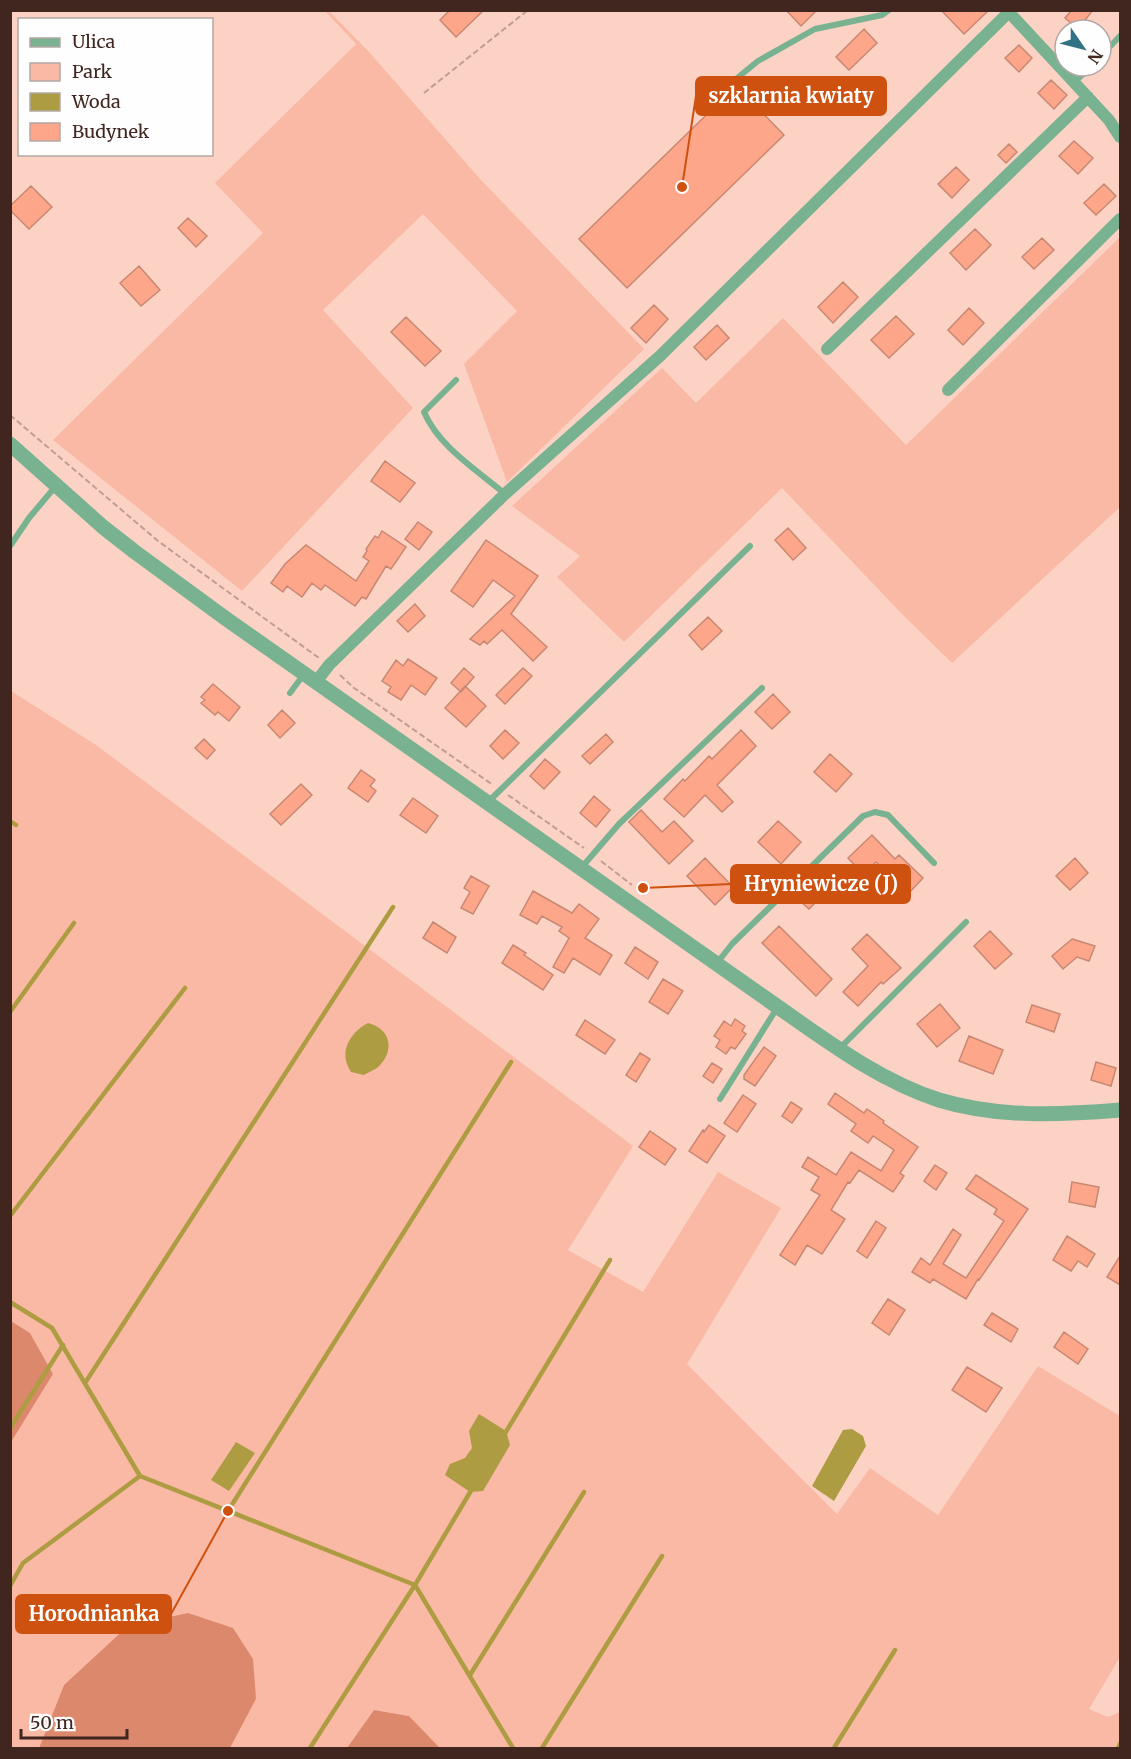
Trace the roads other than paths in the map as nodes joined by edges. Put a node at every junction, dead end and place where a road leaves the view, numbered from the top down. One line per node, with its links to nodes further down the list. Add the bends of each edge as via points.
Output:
1 (889, 10): 4 (lane, via 882,15 815,29 758,61)
2 (1008, 11): 5 (street); 14 (street, via 660,356)
3 (1079, 78): 5 (lane)
4 (736, 79)
5 (1075, 82): 6 (street)
6 (1088, 97): 7 (street); 9 (street)
7 (1120, 137)
8 (1120, 219): 11 (street)
9 (827, 349)
10 (456, 380): 14 (lane, via 424,412 429,425 442,441)
11 (948, 390)
12 (10, 444): 13 (street)
13 (58, 484): 15 (lane); 17 (street, via 118,539)
14 (505, 494): 17 (street, via 329,665)
15 (10, 546)
16 (750, 546): 20 (lane)
17 (310, 678): 19 (lane); 20 (street)
18 (762, 688): 22 (lane, via 619,824)
19 (290, 693)
20 (488, 802): 22 (street)
21 (934, 863): 24 (lane, via 888,815 875,812 863,816)
22 (581, 868): 24 (street)
23 (966, 922): 26 (lane)
24 (716, 964): 25 (street)
25 (778, 1007): 26 (street); 27 (lane)
26 (839, 1049): 28 (street, via 871,1070 939,1100 1050,1115)
27 (720, 1099)
28 (1120, 1110)

